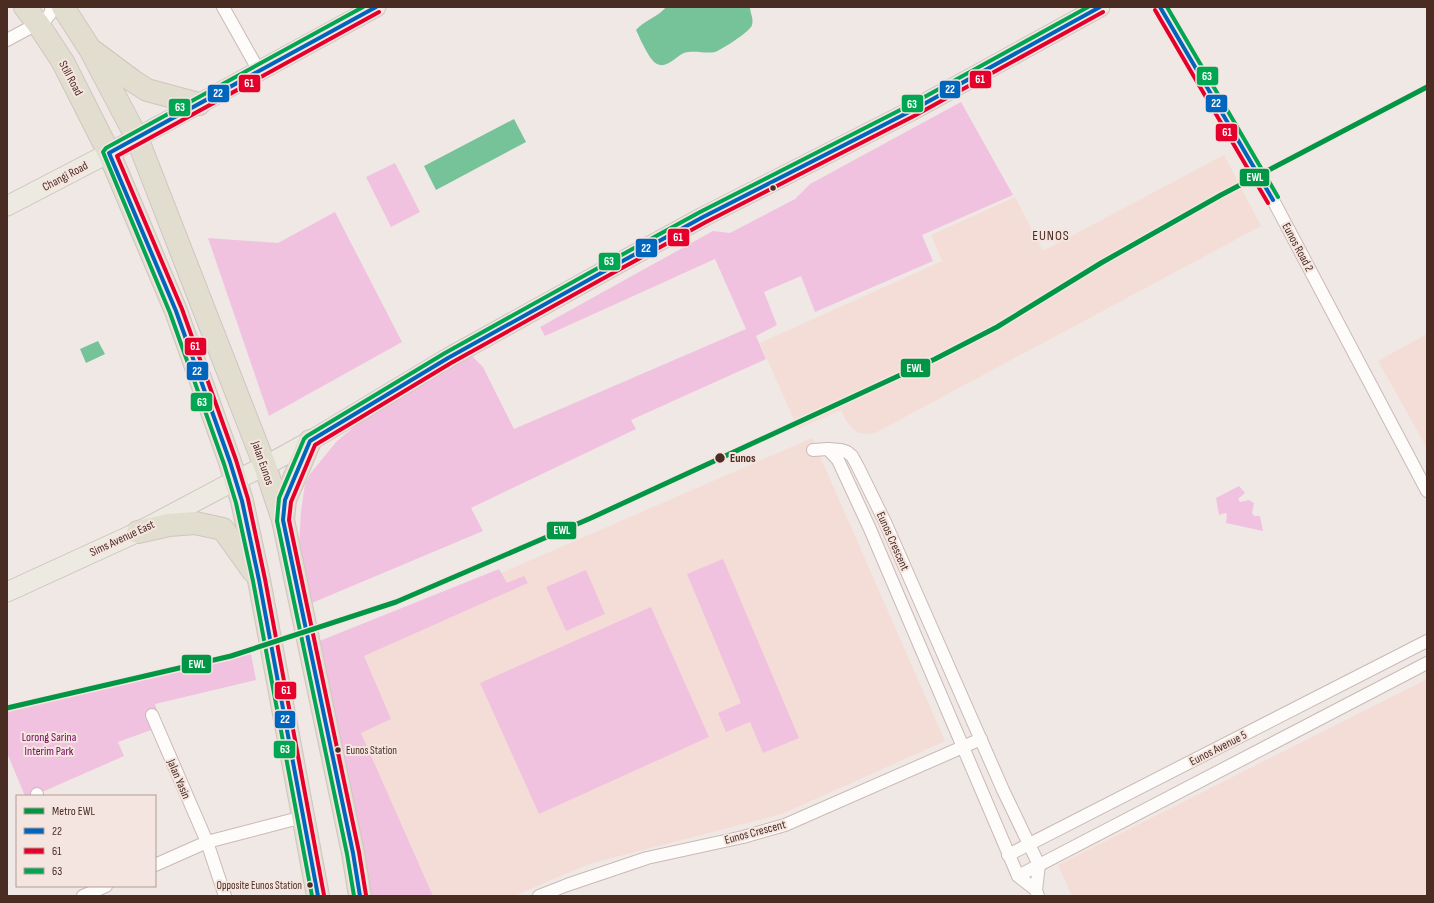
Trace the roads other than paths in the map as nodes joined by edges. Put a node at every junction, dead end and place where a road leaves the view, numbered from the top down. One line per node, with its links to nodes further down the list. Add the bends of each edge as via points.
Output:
1 (25, 7): 8 (highway, Still Road)
2 (52, 7): 8 (street, via 46,19)
3 (63, 7): 10 (highway)
4 (223, 7): 11 (street)
5 (376, 7): 11 (main road, Changi Road)
6 (1100, 7): 16 (main road, Sims Avenue East, via 911,111 703,217 619,263 448,358)
7 (1160, 7): 21 (street, Eunos Road 2, via 1273,200)
8 (38, 24): 9 (street); 14 (highway, Still Road, via 63,62)
9 (7, 40)
10 (90, 49): 12 (highway, via 147,90); 13 (highway)
11 (259, 71): 12 (main road, Changi Road)
12 (199, 104): 13 (main road, Changi Road)
13 (136, 138): 14 (main road, Changi Road); 19 (highway, Jalan Eunos)
14 (109, 153): 15 (main road, Changi Road); 20 (highway, via 176,311)
15 (7, 206)
16 (310, 441): 19 (main road, Sims Avenue East); 22 (highway, via 285,500)
17 (828, 449): 18 (street, Eunos Crescent); 29 (street, Eunos Crescent, via 847,452 858,467); 30 (street, Eunos Crescent, via 838,460 867,522)
18 (813, 450)
19 (265, 466): 20 (main road, Sims Avenue East); 22 (highway, Jalan Eunos)
20 (236, 480): 23 (main road, Sims Avenue East); 24 (highway)
21 (1427, 491)
22 (283, 520): 43 (highway, Jalan Eunos)
23 (138, 532): 24 (highway, via 169,524 195,523 223,529); 25 (main road, Sims Avenue East)
24 (259, 580): 31 (highway)
25 (7, 592)
26 (1427, 641): 33 (street, Eunos Avenue 5)
27 (1427, 663): 36 (street, Eunos Avenue 5)
28 (152, 715): 32 (street, Jalan Yasin)
29 (981, 739): 30 (street, Eunos Crescent); 33 (street, Eunos Crescent, via 1002,790)
30 (963, 746): 34 (street, Eunos Crescent); 44 (street, Eunos Crescent, via 785,825 646,858)
31 (303, 817): 32 (street); 42 (highway)
32 (207, 842): 35 (street); 41 (street, Jalan Yasin)
33 (1029, 844): 34 (street, Eunos Avenue 5); 36 (street, Eunos Crescent)
34 (1008, 855): 37 (street, Eunos Crescent)
35 (156, 864)
36 (1039, 865): 37 (street, Eunos Avenue 5); 39 (street, Eunos Crescent)
37 (1018, 876): 39 (street, Eunos Crescent)
38 (104, 887): 40 (street)
39 (1037, 893)
40 (83, 896)
41 (225, 896)
42 (318, 896)
43 (360, 896)
44 (539, 896)

